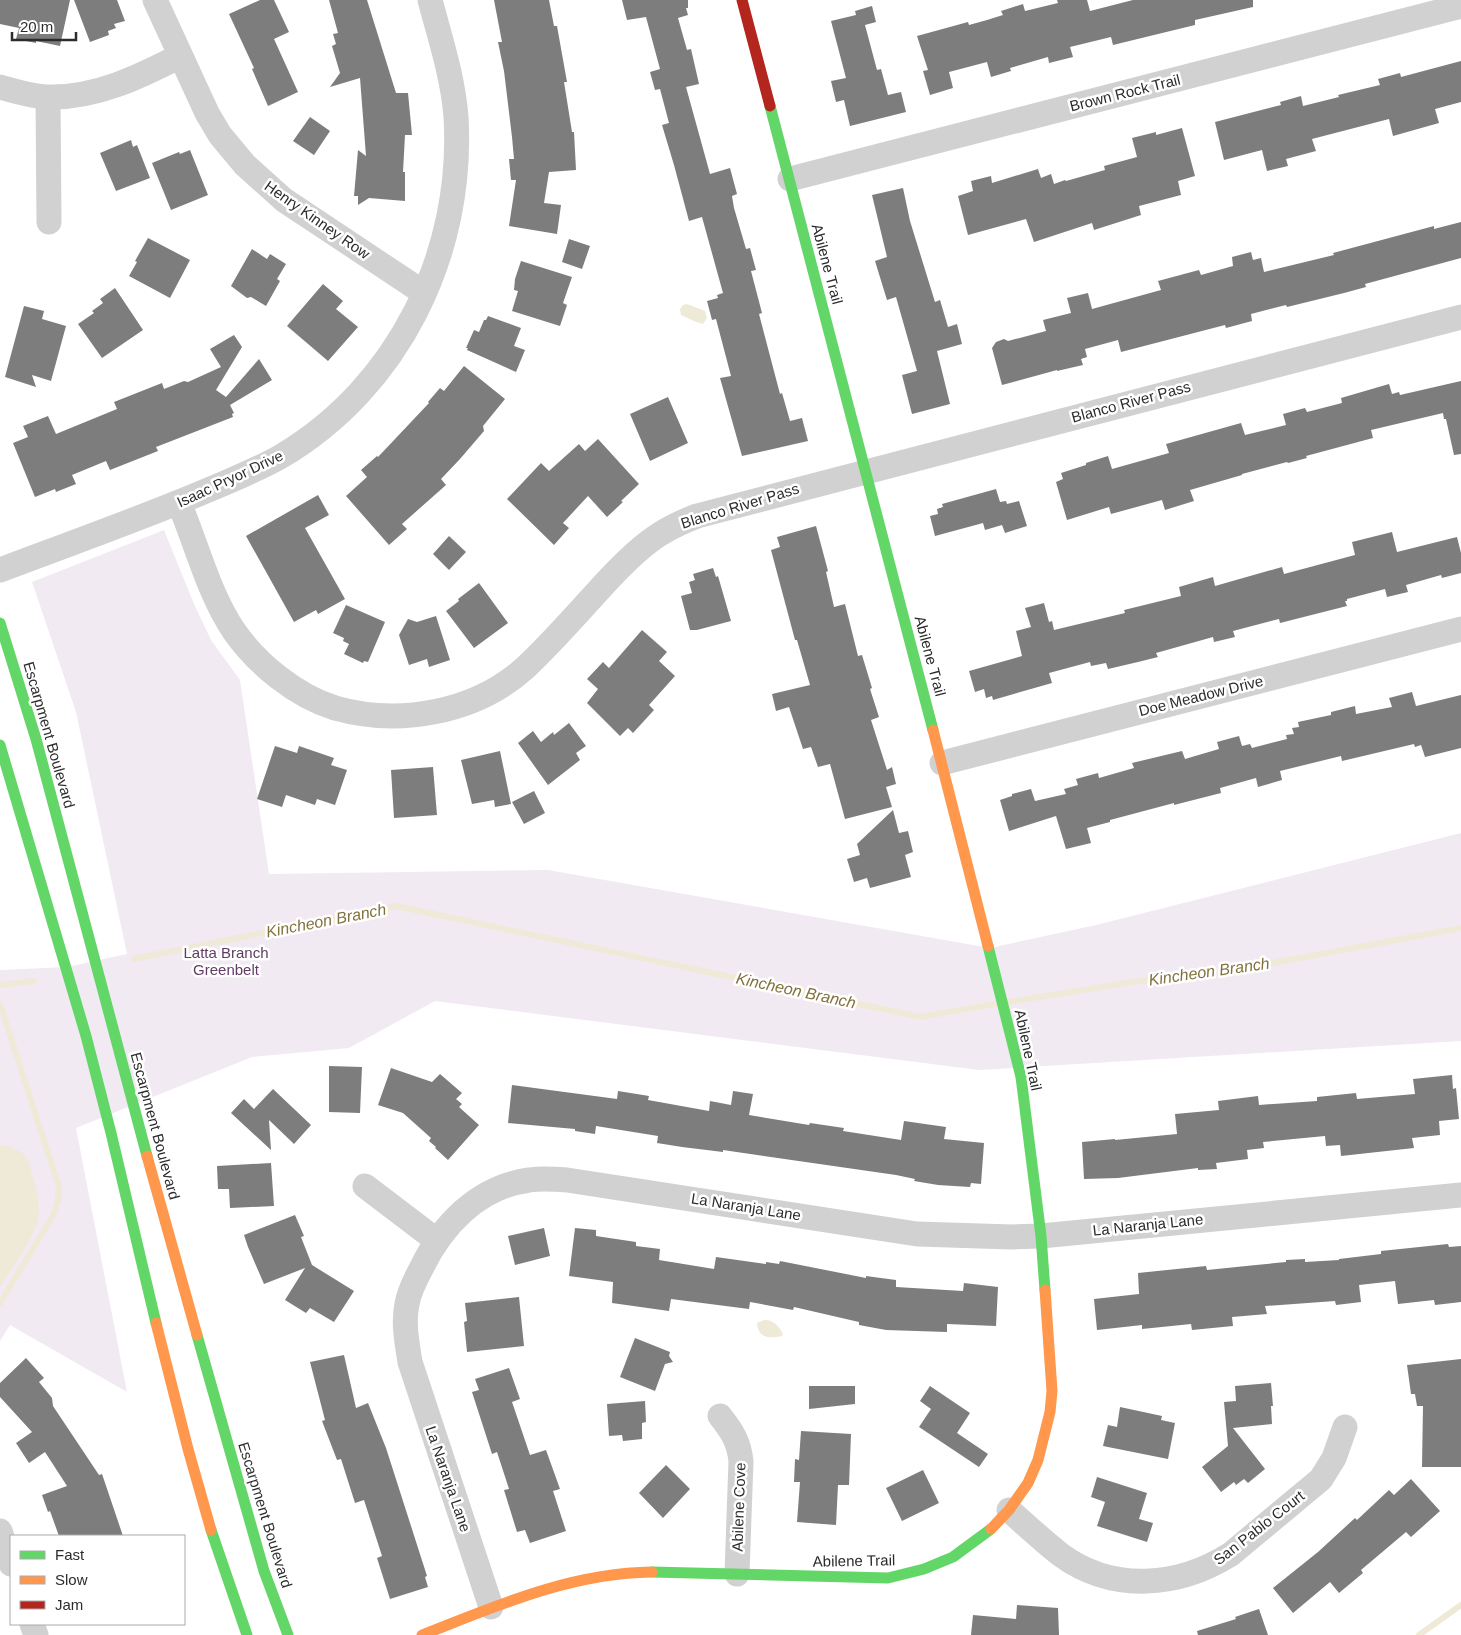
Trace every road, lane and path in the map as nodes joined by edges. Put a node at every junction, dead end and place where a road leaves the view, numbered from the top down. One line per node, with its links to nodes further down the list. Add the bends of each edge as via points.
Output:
1 (155, 0): 5 (street, Henry Kinney Row)
2 (430, 0): 10 (street, Isaac Pryor Drive, via 453,96 456,162 447,230)
3 (742, 0): 8 (street, Abilene Trail)
4 (1461, 6): 8 (street, Brown Rock Trail)
5 (180, 56): 7 (street, via 115,86 84,94); 10 (street, Henry Kinney Row, via 220,135 265,185)
6 (0, 87): 7 (street)
7 (48, 97): 9 (street)
8 (790, 179): 12 (street, Abilene Trail)
9 (49, 222)
10 (424, 293): 13 (street, Isaac Pryor Drive, via 412,320 376,373 320,430 259,468)
11 (1461, 317): 12 (street, Blanco River Pass)
12 (866, 471): 13 (street, Blanco River Pass, via 677,524 640,549 526,667 507,682 470,702 447,709 401,715 355,712 313,699 269,669 251,652 235,632 215,596); 18 (street, Abilene Trail)
13 (179, 503): 14 (street, Isaac Pryor Drive)
14 (0, 570)
15 (0, 623): 31 (street, Escarpment Boulevard, via 36,739 136,1118 242,1497 264,1571)
16 (1461, 630): 18 (street, Doe Meadow Drive)
17 (0, 745): 30 (street, via 88,1044 200,1492)
18 (942, 763): 21 (street, Abilene Trail, via 1021,1078)
19 (365, 1186): 22 (street)
20 (1461, 1195): 21 (street, La Naranja Lane)
21 (1042, 1236): 22 (street, La Naranja Lane, via 917,1234 586,1182 544,1179 510,1185 480,1198 455,1218); 25 (street, Abilene Trail, via 1051,1374 1050,1412 1038,1460 1028,1482)
22 (436, 1240): 29 (street, La Naranja Lane, via 408,1298 407,1344 430,1425)
23 (720, 1416): 28 (street, Abilene Cove, via 740,1447)
24 (1345, 1427): 25 (street, San Pablo Court, via 1334,1458 1321,1480 1231,1554 1190,1574 1145,1581 1097,1574 1062,1555)
25 (1008, 1510): 28 (street, Abilene Trail, via 992,1528 953,1557 905,1575 888,1578)
26 (0, 1531): 27 (street)
27 (10, 1561)
28 (737, 1574): 29 (street, Abilene Trail, via 648,1572 608,1575 554,1587)
29 (491, 1607): 32 (street, Abilene Trail)
30 (247, 1635)
31 (288, 1635)
32 (422, 1635)

